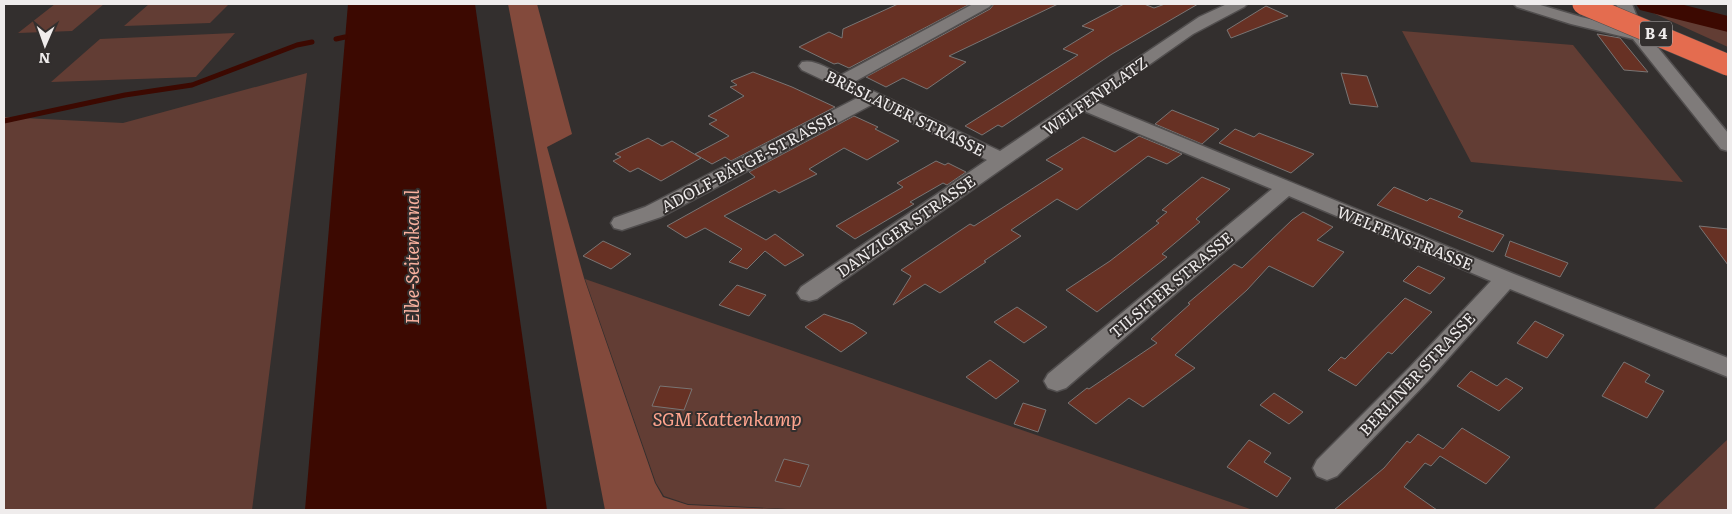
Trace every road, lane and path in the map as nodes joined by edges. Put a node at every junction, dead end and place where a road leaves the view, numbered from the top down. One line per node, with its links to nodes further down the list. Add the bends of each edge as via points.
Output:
1 (984, 4): 9 (street)
2 (1238, 4): 11 (street, WELFENPLATZ, via 1187,31)
3 (1522, 4): 6 (street)
4 (1583, 4): 7 (highway, B 4, bridge)
5 (1624, 4): 6 (street)
6 (1638, 35): 12 (street)
7 (1728, 65)
8 (808, 66): 9 (street, BRESLAUER STRASSE)
9 (841, 82): 10 (street, BRESLAUER STRASSE)
10 (873, 97): 13 (street, BRESLAUER STRASSE); 15 (street, ADOLF-BÄTGE-STRASSE, via 653,212)
11 (1084, 104): 13 (street, WELFENPLATZ); 14 (street, WELFENSTRASSE)
12 (1728, 145)
13 (1002, 160): 17 (street, DANZIGER STRASSE)
14 (1286, 188): 16 (street, WELFENSTRASSE); 19 (street, TILSITER STRASSE)
15 (622, 222)
16 (1506, 279): 18 (street, WELFENSTRASSE); 20 (street, BERLINER STRASSE)
17 (809, 293)
18 (1728, 368)
19 (1057, 381)
20 (1327, 468)

